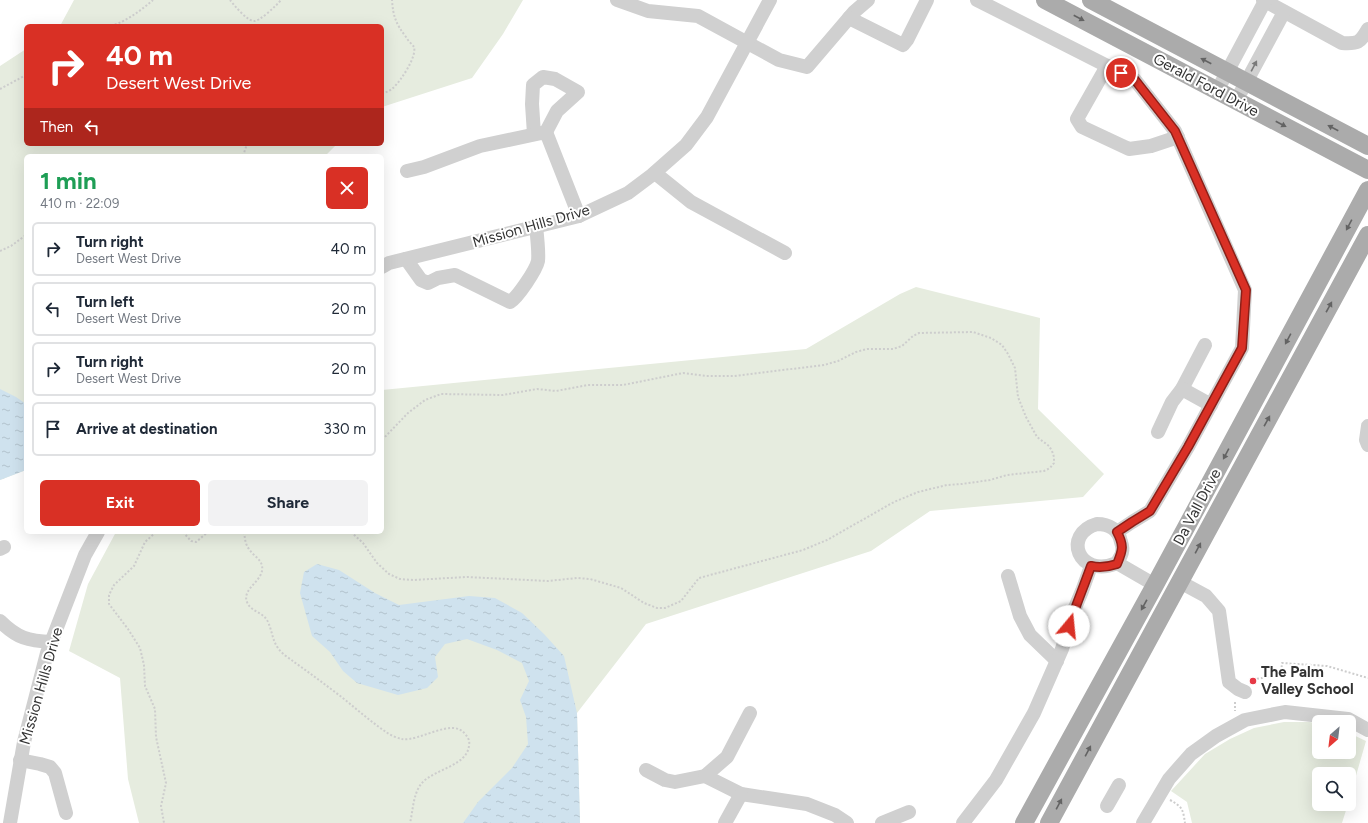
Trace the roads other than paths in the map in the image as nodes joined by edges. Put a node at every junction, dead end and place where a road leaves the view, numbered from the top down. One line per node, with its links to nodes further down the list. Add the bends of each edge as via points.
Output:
1 (617, 0): 9 (street)
2 (770, 0): 13 (street, Mission Hills Drive)
3 (868, 0): 11 (street)
4 (927, 0): 11 (street, via 907,40 902,44)
5 (977, 0): 14 (street)
6 (1045, 0): 17 (main road, Gerald Ford Drive, one-way to 17)
7 (1091, 0): 15 (main road, Gerald Ford Drive, one-way to 7)
8 (1264, 1): 10 (street); 15 (street)
9 (640, 4): 13 (street, via 648,11 698,16)
10 (1284, 12): 12 (street, via 1342,43 1354,44 1363,39); 16 (street, one-way to 10)
11 (849, 18): 13 (street, via 807,68 779,60)
12 (1368, 30)
13 (748, 42): 23 (street, Mission Hills Drive, via 707,117 686,145)
14 (1107, 66): 19 (street, via 1135,80); 19 (street, via 1077,119 1082,128 1129,149 1151,146)
15 (1227, 72): 16 (main road, Gerald Ford Drive); 17 (street)
16 (1246, 82): 18 (street); 20 (main road, Gerald Ford Drive, one-way to 16)
17 (1217, 91): 18 (main road, Gerald Ford Drive)
18 (1236, 100): 21 (main road, Gerald Ford Drive, one-way to 21)
19 (1178, 136): 33 (street, via 1246,290 1242,348)
20 (1368, 146)
21 (1368, 170)
22 (407, 171): 25 (street, via 480,146 540,133)
23 (655, 173): 25 (street, Mission Hills Drive, via 628,193); 28 (street, via 691,202)
24 (1368, 190): 43 (main road, Da Vall Drive, one-way to 43)
25 (579, 216): 26 (street, Mission Hills Drive)
26 (536, 226): 29 (street, Mission Hills Drive); 29 (street, via 538,261 523,289 510,302 455,275 438,278 428,284 421,280)
27 (1368, 235): 42 (main road, Da Vall Drive, one-way to 27)
28 (785, 253)
29 (406, 259): 30 (street, Mission Hills Drive)
30 (384, 266)
31 (1205, 345): 32 (street)
32 (1182, 389): 33 (street); 35 (street, via 1172,402)
33 (1211, 405): 37 (street, via 1150,511)
34 (1368, 426): 36 (street)
35 (1158, 432)
36 (1368, 445)
37 (1117, 532): 39 (street, via 1122,551); 40 (street, via 1104,524 1097,524 1090,526 1080,535 1080,556)
38 (97, 534): 45 (street, Mission Hills Drive)
39 (1117, 564): 40 (street, via 1106,567); 43 (street)
40 (1091, 566): 46 (street)
41 (1008, 576): 46 (street, via 1020,616 1030,635)
42 (1180, 582): 47 (street, via 1206,596 1219,611 1229,682); 64 (main road, Da Vall Drive, one-way to 42)
43 (1155, 585): 63 (main road, Da Vall Drive, one-way to 63)
44 (0, 621): 45 (street, via 16,635 34,641)
45 (52, 642): 50 (street, Mission Hills Drive)
46 (1057, 661): 62 (street, via 1034,713 996,780)
47 (1241, 691)
48 (750, 713): 52 (street, via 727,757)
49 (1368, 730): 65 (street, via 1348,719 1285,712 1245,720 1191,754 1169,779)
50 (20, 760): 57 (street, via 50,767 56,773); 58 (street, Mission Hills Drive)
51 (646, 770): 52 (street, via 675,782)
52 (706, 776): 54 (street)
53 (1119, 785): 55 (street)
54 (741, 794): 59 (street); 60 (street, via 807,804 835,815)
55 (1107, 806)
56 (909, 812): 61 (street)
57 (66, 813)
58 (10, 823)
59 (725, 823)
60 (847, 823)
61 (882, 823)
62 (962, 823)
63 (1024, 823)
64 (1049, 823)
65 (1143, 823)

